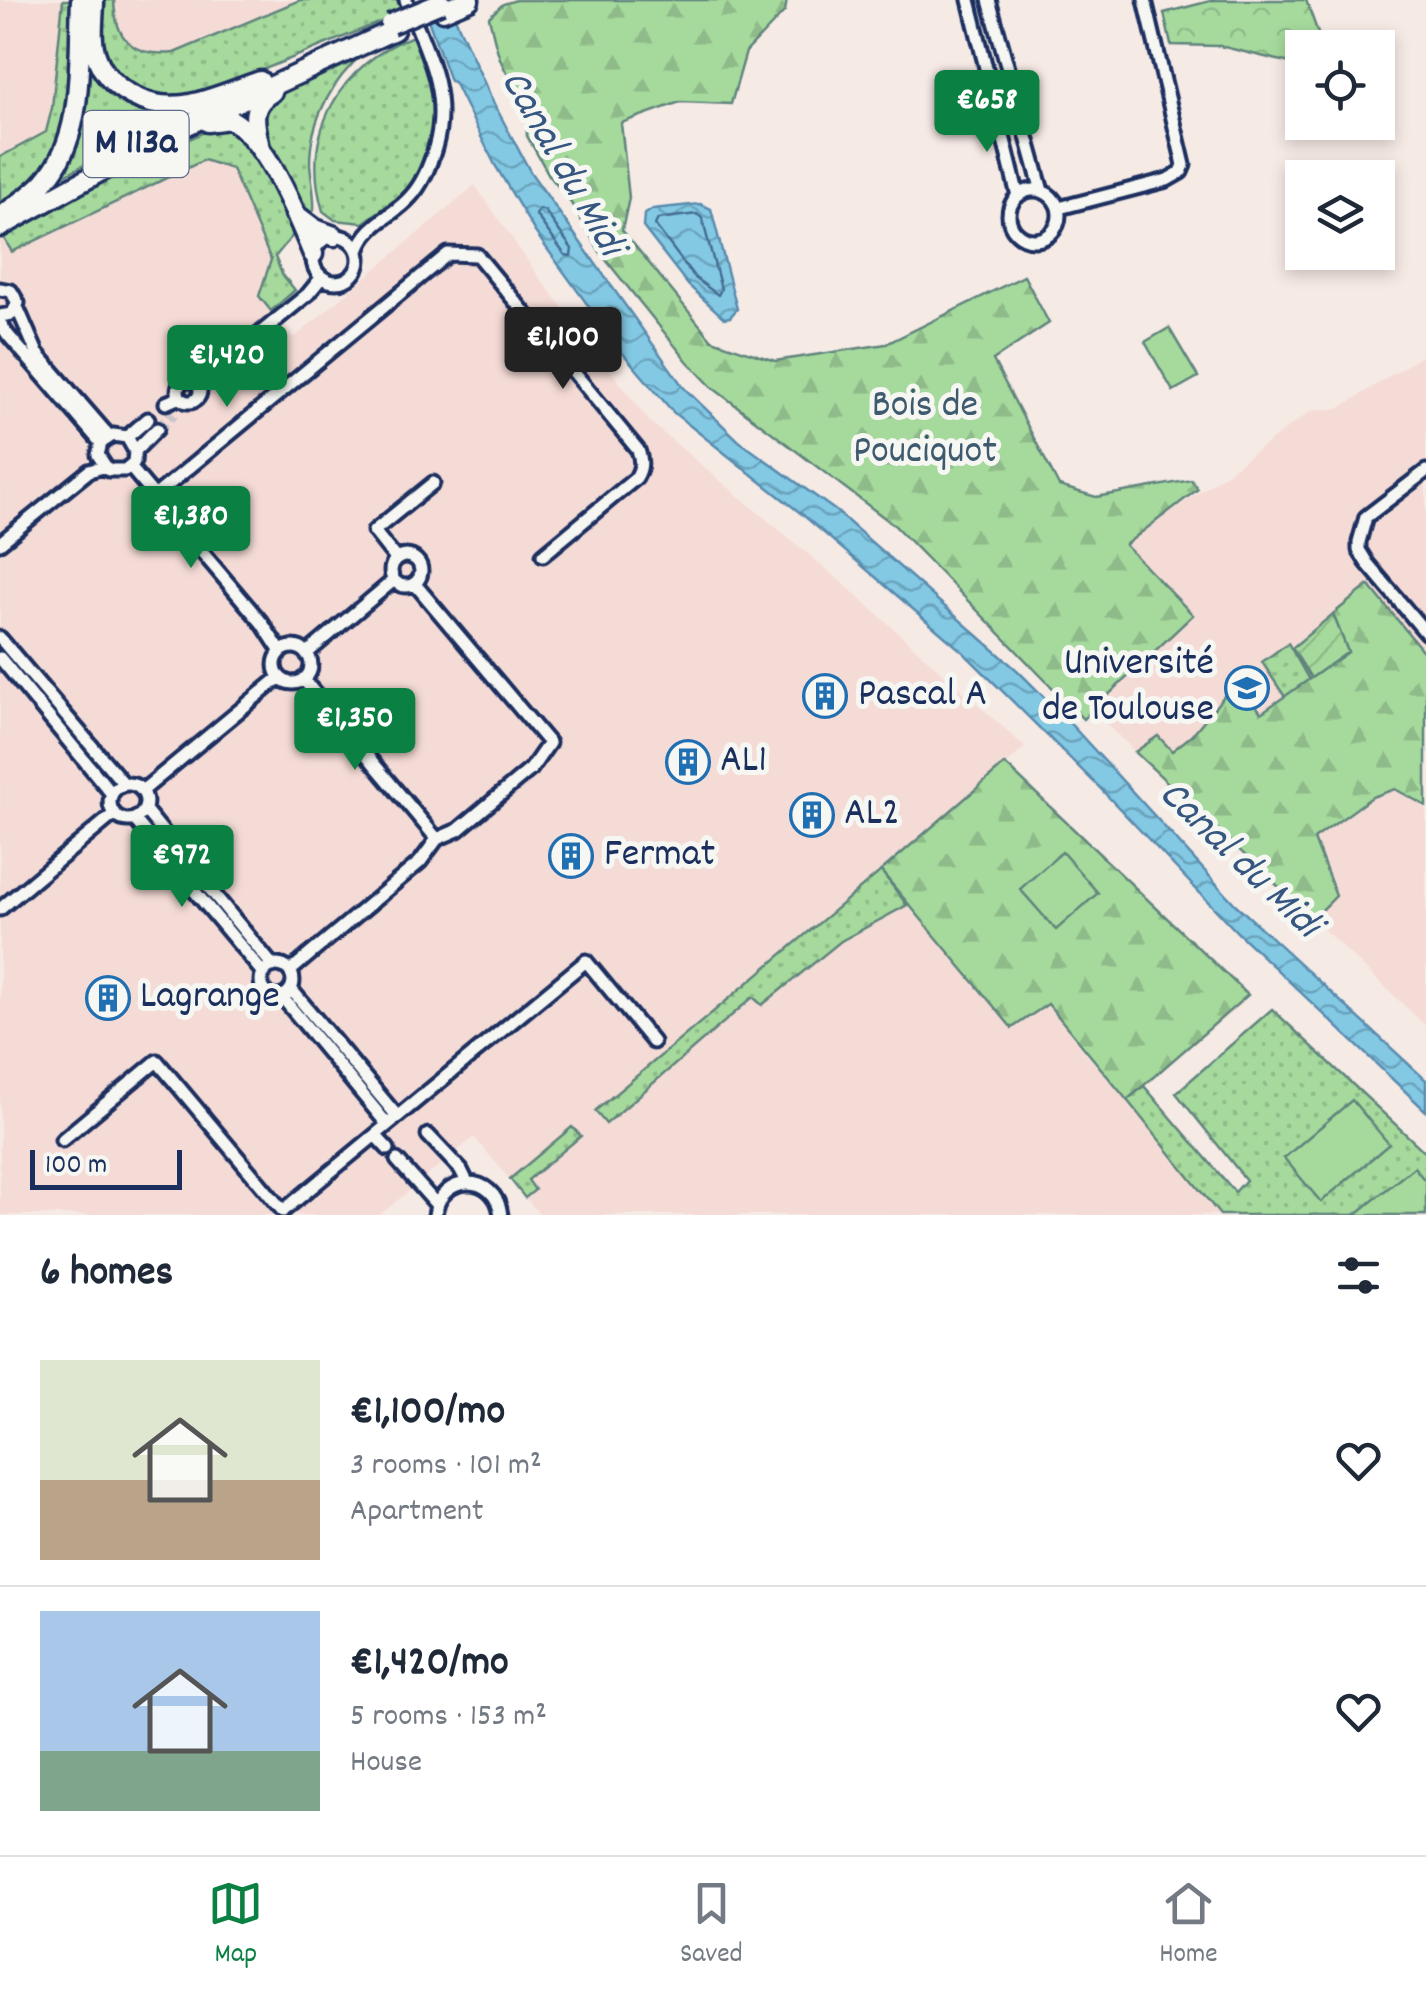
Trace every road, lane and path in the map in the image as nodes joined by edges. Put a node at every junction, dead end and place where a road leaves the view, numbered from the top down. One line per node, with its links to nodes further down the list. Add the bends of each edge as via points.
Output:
1 (81, 0): 18 (main road, via 76,102 64,148 44,182)
2 (94, 0): 11 (main road, via 100,64 139,100 190,104)
3 (406, 0): 19 (street, via 437,76 441,122 423,180)
4 (468, 0): 8 (main road)
5 (970, 0): 15 (street)
6 (989, 0): 14 (street)
7 (1145, 0): 16 (street, via 1184,165 1168,180)
8 (444, 5): 9 (main road, M 113a)
9 (392, 27): 10 (main road, M 113a); 11 (main road, M 113a)
10 (333, 58): 12 (main road, via 260,100 254,118); 13 (main road, M 113a)
11 (275, 76): 18 (main road, M 113a)
12 (260, 148): 13 (main road, via 241,125 222,118); 17 (main road)
13 (103, 170): 20 (main road, M 113a)
14 (1042, 191): 15 (street); 16 (street)
15 (1018, 196): 16 (street, via 1010,218 1024,238 1048,236)
16 (1059, 208)
17 (294, 214): 21 (main road); 23 (main road)
18 (0, 217)
19 (373, 225): 21 (street); 22 (street)
20 (0, 227)
21 (337, 236): 22 (street); 23 (street, via 320,241)
22 (358, 251): 24 (street, via 350,277)
23 (313, 254): 24 (street)
24 (322, 277): 28 (street, via 198,384 198,398)
25 (0, 290): 26 (street, via 15,294)
26 (17, 307): 27 (street); 34 (street, via 36,353)
27 (0, 316): 34 (street, via 8,335)
28 (181, 398): 29 (street); 30 (street)
29 (166, 403)
30 (174, 414)
31 (148, 418): 33 (street)
32 (157, 429): 35 (street)
33 (127, 438): 34 (street); 35 (street)
34 (105, 440): 36 (street, via 98,455)
35 (135, 451): 37 (street)
36 (103, 466): 37 (street, via 120,472); 41 (street, via 89,470)
37 (130, 467): 40 (street)
38 (1426, 471): 46 (street, via 1366,517 1359,550)
39 (433, 482): 43 (street, via 374,530)
40 (156, 496): 42 (street, via 448,254 478,255 642,460 636,478); 48 (street)
41 (0, 544)
42 (543, 555)
43 (396, 560): 44 (street); 45 (street, via 418,561)
44 (394, 580): 45 (street); 49 (street)
45 (416, 584): 59 (street, via 548,743 531,770 458,830)
46 (1426, 633)
47 (0, 638): 53 (street)
48 (281, 652): 49 (street); 51 (street, via 275,662)
49 (306, 654): 52 (street)
50 (0, 658): 55 (street)
51 (280, 677): 52 (street); 54 (street)
52 (304, 679): 59 (street)
53 (124, 784): 54 (street); 55 (street)
54 (142, 791): 56 (street)
55 (112, 794): 57 (street)
56 (145, 810): 58 (street); 61 (street)
57 (114, 814): 58 (street); 60 (street)
58 (135, 820): 61 (street)
59 (437, 839): 62 (street, via 420,862)
60 (0, 909)
61 (268, 970): 62 (street, via 282,966); 63 (street, via 261,984 266,994)
62 (290, 972): 63 (street)
63 (286, 993): 66 (street)
64 (653, 1042): 65 (street, via 586,961)
65 (409, 1108): 66 (street); 67 (street)
66 (392, 1120): 68 (street)
67 (419, 1123)
68 (375, 1135): 70 (street, via 282,1212 157,1061); 71 (street)
69 (428, 1135): 73 (street)
70 (62, 1140)
71 (388, 1149)
72 (397, 1160): 74 (street)
73 (467, 1182): 74 (street, via 448,1188); 75 (street, via 491,1190)
74 (433, 1211)
75 (501, 1215)

